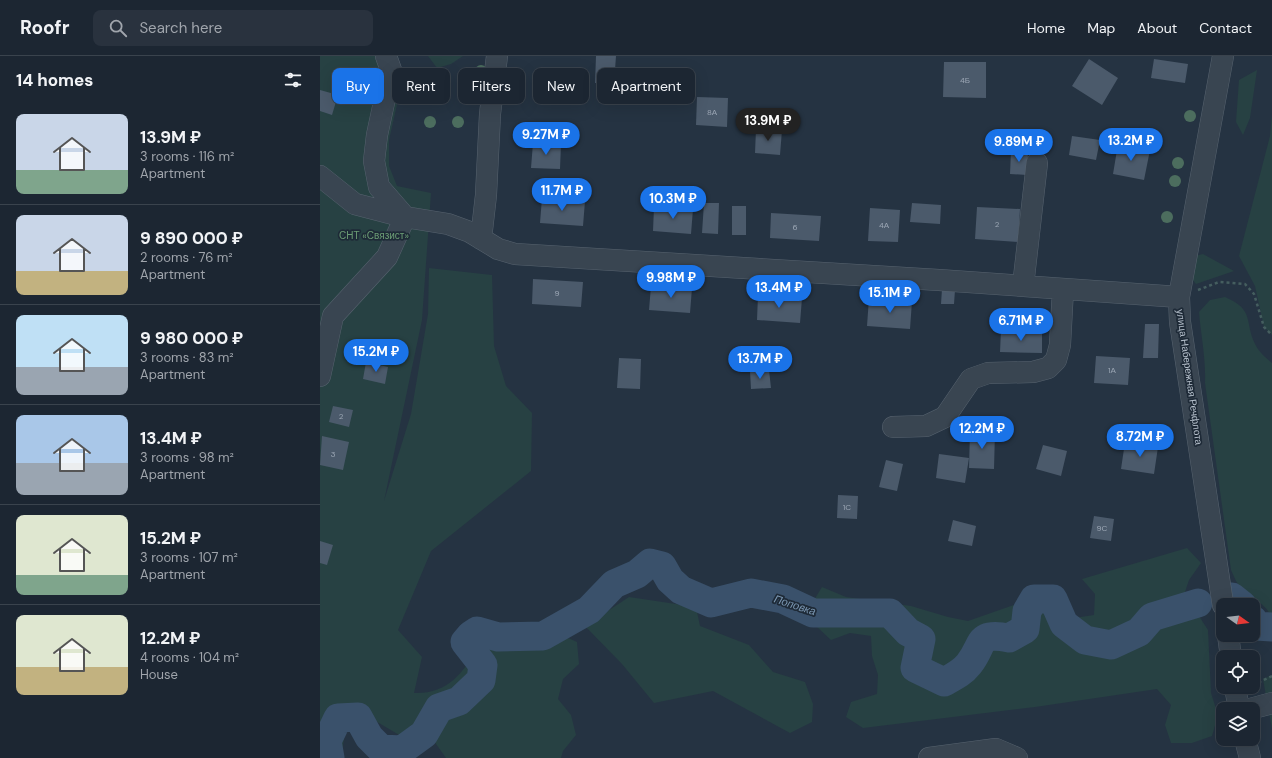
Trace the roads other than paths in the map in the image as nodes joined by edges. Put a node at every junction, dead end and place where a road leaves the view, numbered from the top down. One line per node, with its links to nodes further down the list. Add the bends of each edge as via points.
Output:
1 (386, 56): 6 (street, via 391,70 374,161 379,187)
2 (497, 56): 7 (street, via 490,114)
3 (1224, 56): 10 (street, улица Набережная Речфлота)
4 (1036, 163): 8 (street)
5 (320, 176): 6 (street, via 355,204)
6 (405, 217): 7 (street, via 448,224); 11 (street, via 387,257)
7 (482, 239): 8 (street, via 498,249 514,254)
8 (1024, 286): 9 (street)
9 (1063, 289): 10 (street); 13 (street, via 1060,345 1056,360 1048,368 1033,372 988,373 977,377 972,379 945,417 926,426)
10 (1179, 297): 14 (street, улица Набережная Речфлота, via 1180,322)
11 (327, 318): 12 (street)
12 (320, 376)
13 (893, 427)
14 (1222, 598)
15 (1272, 703): 16 (street)
16 (1260, 706)
17 (1247, 746): 20 (street)
18 (928, 758): 19 (street, via 996,749)
19 (1017, 758)
20 (1250, 758)

